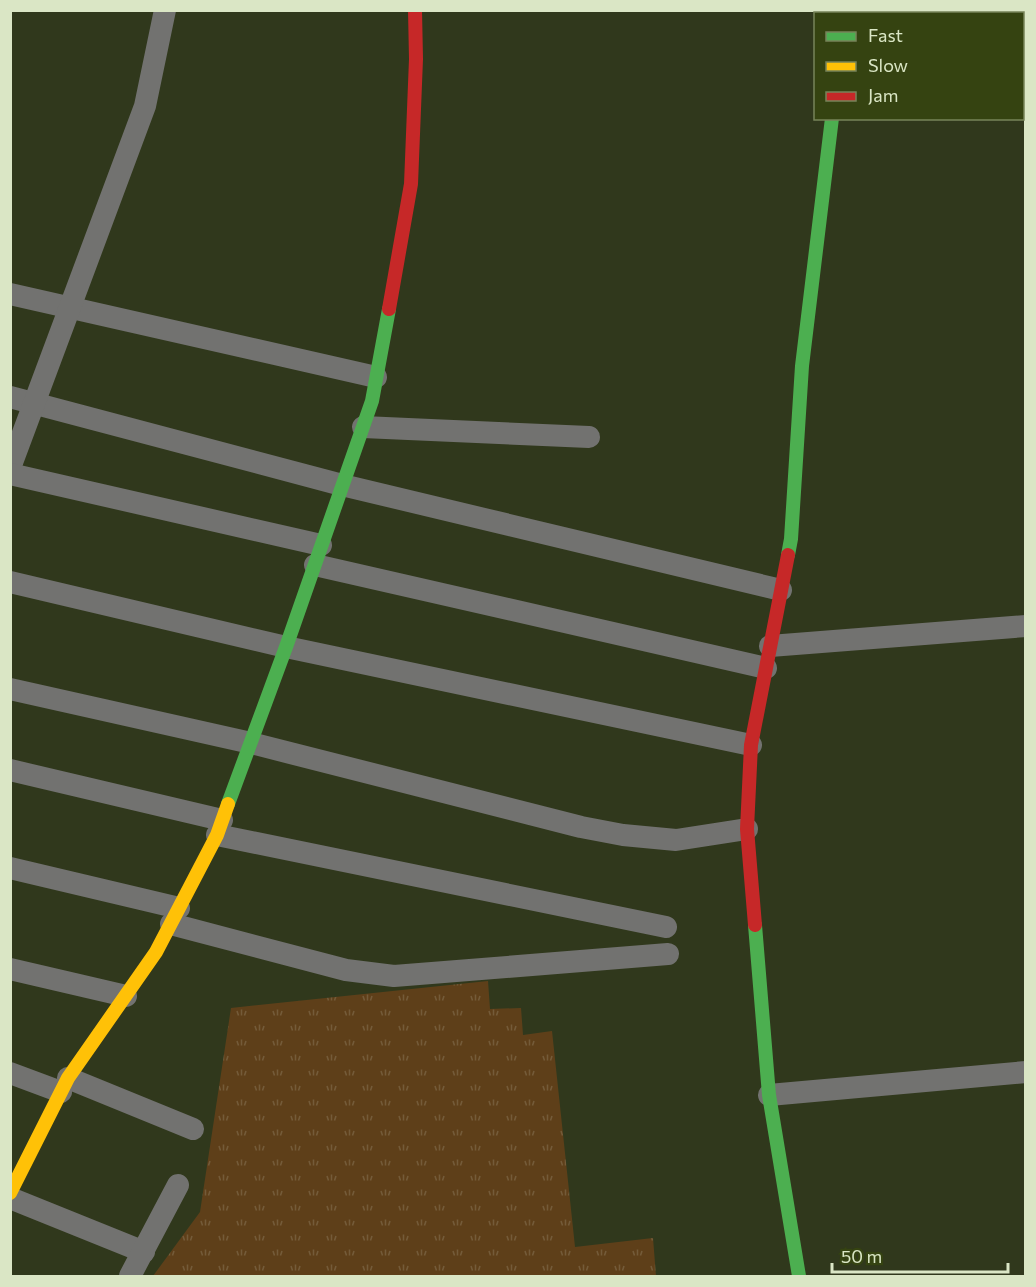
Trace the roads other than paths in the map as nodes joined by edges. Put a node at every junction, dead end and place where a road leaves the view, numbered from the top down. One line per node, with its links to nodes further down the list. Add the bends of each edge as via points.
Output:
1 (165, 10): 5 (street, via 145,106)
2 (414, 10): 6 (street, via 411,184)
3 (832, 120): 16 (street, via 802,366 791,539)
4 (10, 294): 5 (street)
5 (70, 307): 6 (street); 8 (street)
6 (376, 377): 9 (street)
7 (10, 397): 8 (street)
8 (35, 402): 11 (street); 13 (street)
9 (363, 427): 10 (street); 13 (street)
10 (589, 437)
11 (10, 468)
12 (10, 474): 14 (street)
13 (342, 485): 14 (street); 16 (street)
14 (318, 555): 18 (street); 19 (street)
15 (10, 582): 18 (street)
16 (781, 590): 19 (street)
17 (1026, 626): 19 (street)
18 (286, 647): 21 (street); 22 (street)
19 (768, 657): 22 (street)
20 (10, 689): 21 (street)
21 (251, 743): 24 (street); 25 (street, via 623,835 676,840)
22 (751, 745): 25 (street)
23 (10, 770): 24 (street)
24 (220, 828): 27 (street); 28 (street)
25 (747, 829): 35 (street)
26 (10, 868): 27 (street)
27 (175, 916): 29 (street, via 346,970 394,976); 31 (street)
28 (666, 927)
29 (668, 954)
30 (10, 969): 31 (street)
31 (126, 996): 34 (street)
32 (1026, 1072): 35 (street)
33 (10, 1073): 34 (street)
34 (64, 1085): 36 (street); 38 (street)
35 (769, 1095): 42 (street)
36 (193, 1129)
37 (178, 1185): 40 (street)
38 (10, 1193)
39 (10, 1198): 40 (street)
40 (144, 1252): 41 (street)
41 (130, 1276)
42 (799, 1276)

